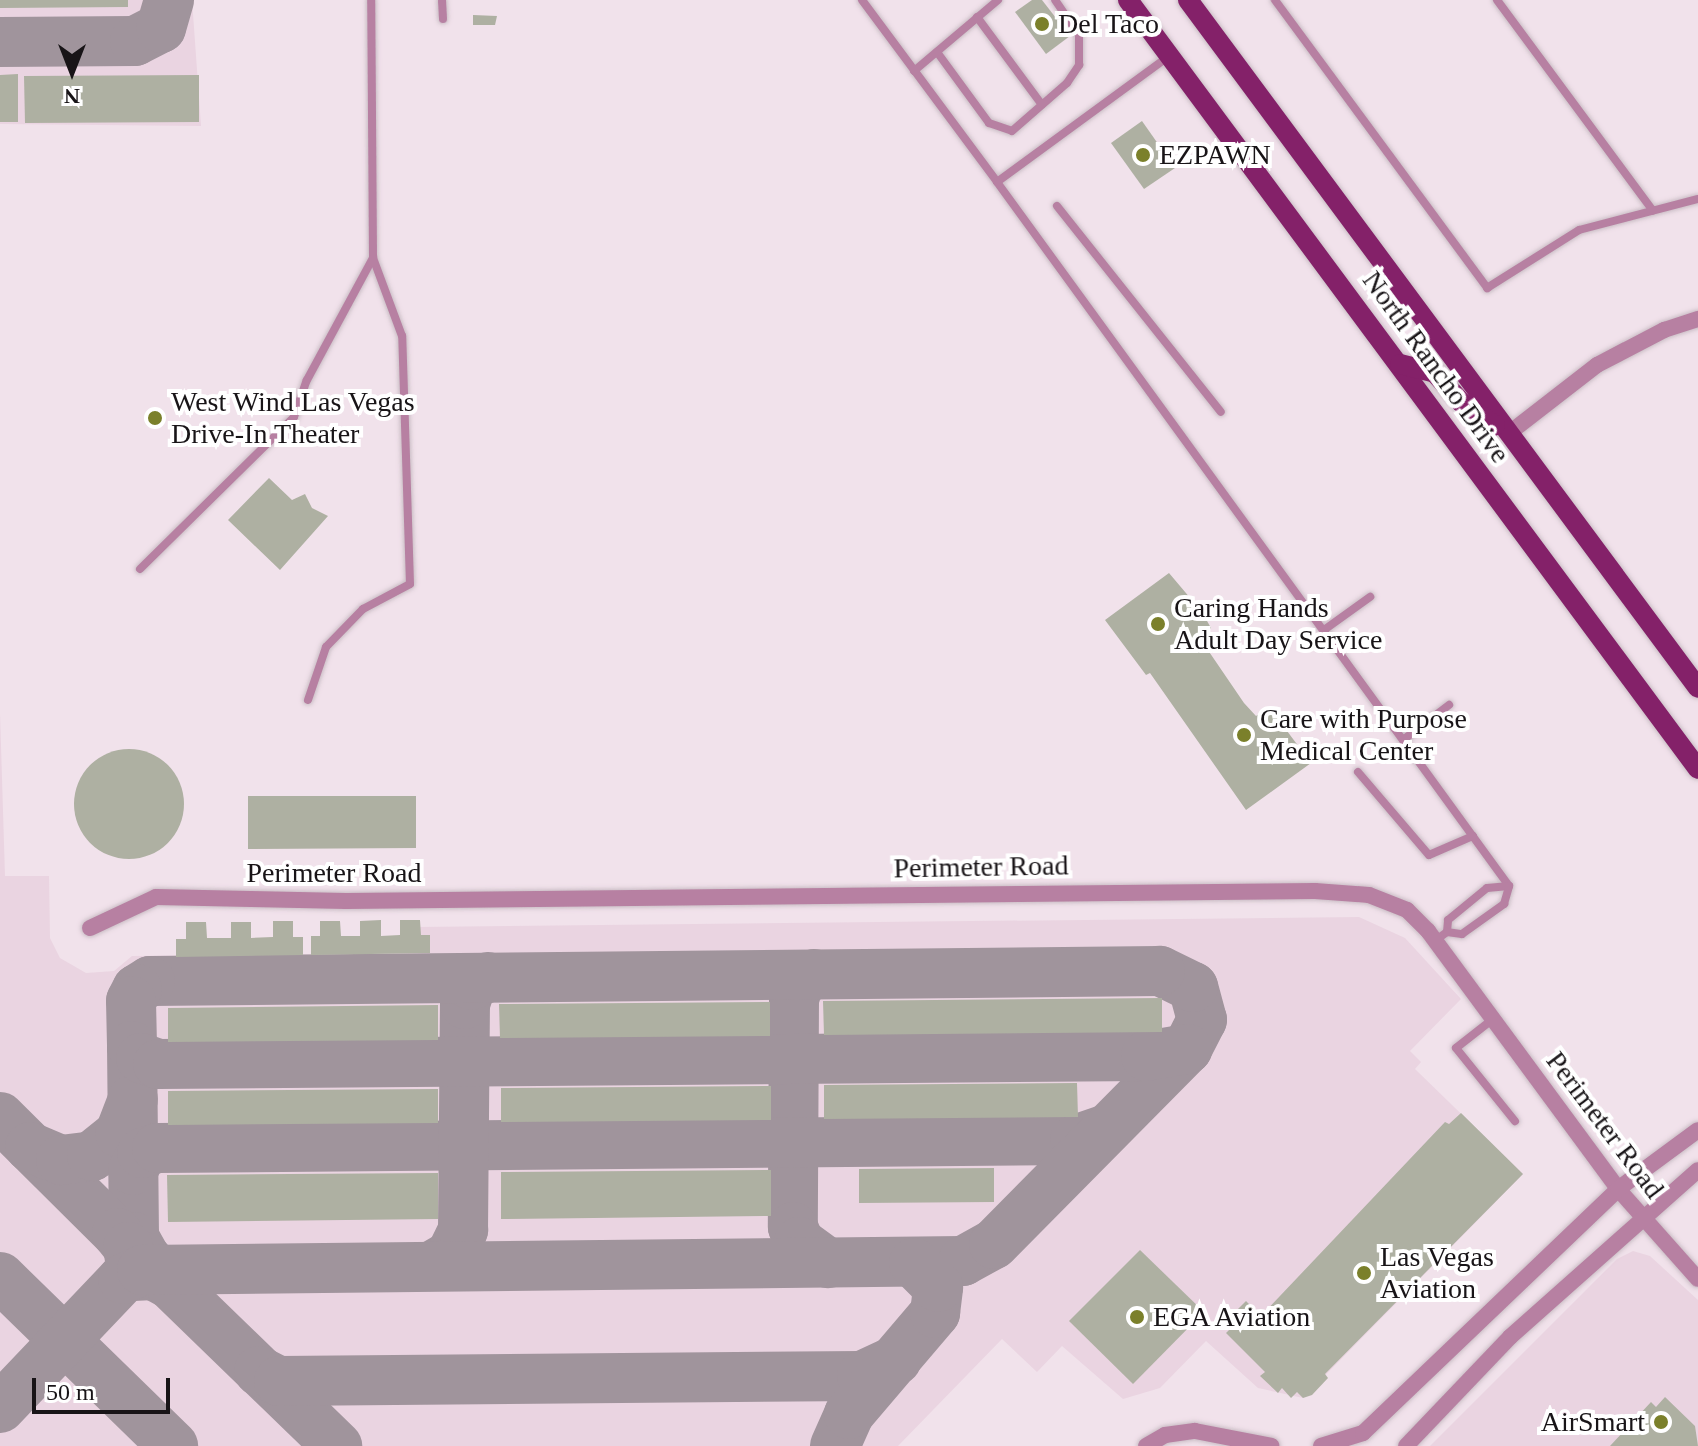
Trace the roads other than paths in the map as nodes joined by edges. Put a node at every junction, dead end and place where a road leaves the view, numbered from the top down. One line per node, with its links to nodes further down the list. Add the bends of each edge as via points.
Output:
1 (371, 0): 20 (lane)
2 (442, 0): 11 (lane)
3 (862, 0): 14 (lane)
4 (998, 0): 10 (lane)
5 (1055, 0): 15 (lane, via 1079,35 1080,53 1067,83)
6 (1128, 0): 13 (main road, North Rancho Drive)
7 (1188, 0): 24 (main road, North Rancho Drive)
8 (1275, 0): 19 (lane, via 1487,288 1579,230)
9 (1497, 0): 19 (lane)
10 (977, 17): 12 (lane); 15 (lane)
11 (443, 19)
12 (937, 52): 14 (lane); 15 (lane, via 999,130 1012,131)
13 (1170, 55): 16 (lane); 22 (main road, North Rancho Drive)
14 (914, 71): 16 (lane)
15 (1042, 105)
16 (997, 182): 27 (lane)
17 (1698, 199): 19 (lane)
18 (1057, 206): 23 (lane)
19 (1653, 211)
20 (373, 258): 25 (lane, via 307,380 294,417); 29 (lane, via 402,336 410,584 363,609 326,647)
21 (1698, 319): 24 (street, via 1611,357)
22 (1400, 364): 24 (main road, via 1435,373 1462,403); 32 (main road, North Rancho Drive)
23 (1221, 412)
24 (1508, 434): 28 (main road, North Rancho Drive)
25 (140, 569)
26 (1370, 597): 27 (lane)
27 (1324, 630): 31 (lane)
28 (1698, 688)
29 (308, 700)
30 (1449, 705): 31 (lane)
31 (1403, 740): 34 (lane)
32 (1698, 769)
33 (1358, 772): 34 (lane, via 1429,855)
34 (1473, 836): 35 (lane)
35 (1509, 886): 37 (lane, via 1487,888 1448,920); 37 (lane, via 1504,904 1462,934)
36 (90, 928): 37 (street, Perimeter Road, via 156,897 346,901 1348,891 1407,910)
37 (1441, 936): 38 (street, Perimeter Road)
38 (1493, 1019): 39 (lane, via 1456,1048); 42 (street, Perimeter Road)
39 (1515, 1121)
40 (1698, 1130): 42 (street)
41 (1698, 1170): 43 (street)
42 (1618, 1189): 43 (street, Perimeter Road); 47 (street, via 1363,1433)
43 (1640, 1216): 44 (street, Perimeter Road); 48 (street, via 1510,1337)
44 (1698, 1279)
45 (1146, 1446): 46 (street, via 1165,1435 1195,1431)
46 (1272, 1446)
47 (1321, 1446)
48 (1406, 1446)

